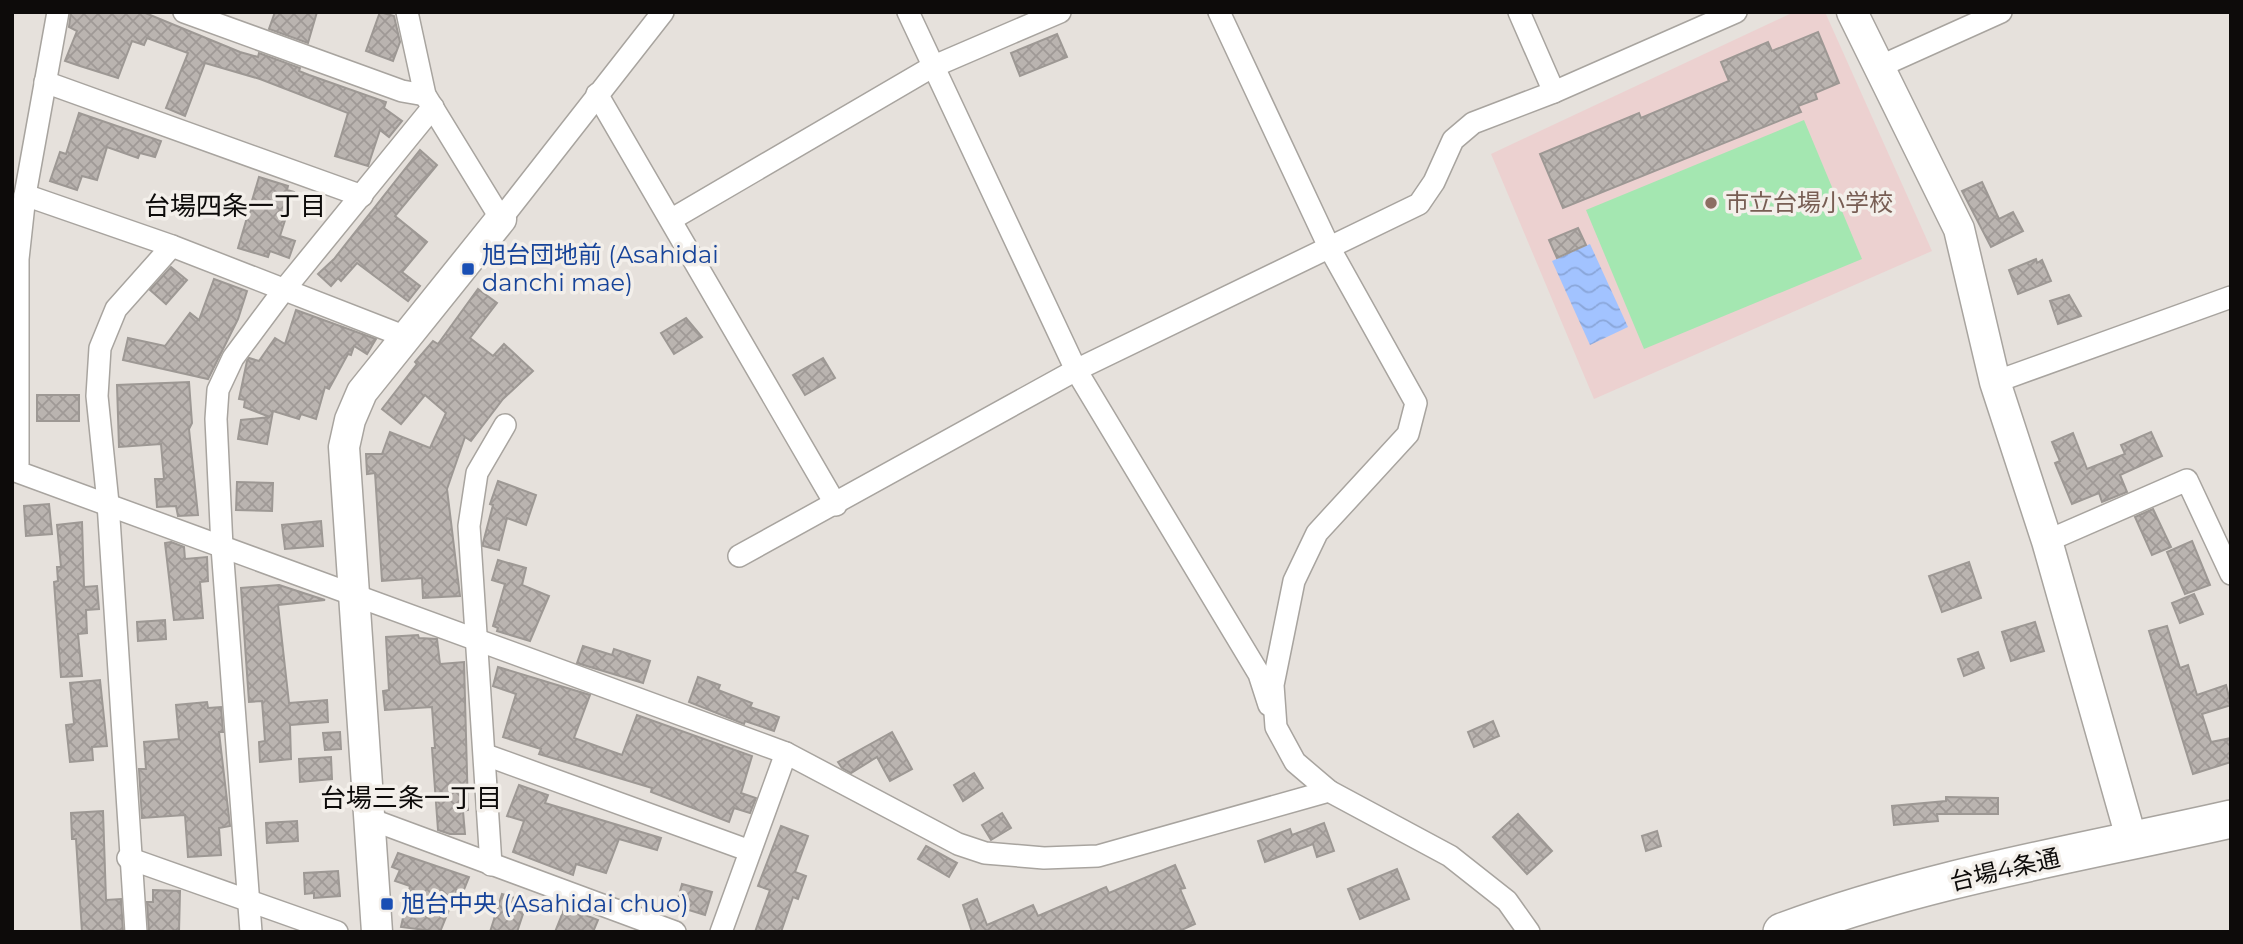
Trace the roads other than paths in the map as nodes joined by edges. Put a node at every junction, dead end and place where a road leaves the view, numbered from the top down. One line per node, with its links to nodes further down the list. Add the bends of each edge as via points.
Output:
1 (58, 12): 14 (street)
2 (184, 12): 17 (street)
3 (407, 12): 17 (street)
4 (663, 12): 16 (street)
5 (908, 12): 13 (street)
6 (1060, 12): 13 (street)
7 (1219, 12): 23 (street)
8 (1519, 12): 15 (street)
9 (1736, 12): 15 (street)
10 (1852, 12): 12 (street)
11 (2001, 12): 12 (street)
12 (1881, 66): 28 (street, via 1959,229)
13 (932, 67): 21 (street); 27 (street)
14 (45, 82): 18 (street); 19 (street)
15 (1554, 92): 23 (street, via 1473,123 1454,139 1419,204)
16 (597, 94): 20 (street); 21 (street)
17 (429, 101): 19 (street); 20 (street)
18 (24, 195): 22 (street); 30 (street, via 18,259 18,472)
19 (362, 196): 24 (street)
20 (501, 219): 26 (street)
21 (672, 219): 31 (street)
22 (172, 246): 24 (street); 30 (street, via 116,309 100,348 97,396)
23 (1330, 248): 27 (street); 38 (street, via 1416,402 1408,434 1317,533 1294,581 1273,685)
24 (283, 291): 26 (street); 33 (street, via 233,358 218,390)
25 (2231, 297): 28 (street)
26 (406, 337): 36 (street, via 362,392 344,447)
27 (1076, 370): 31 (street); 38 (street, via 1259,674)
28 (1995, 382): 32 (street)
29 (505, 425): 37 (street, via 477,473 469,526)
30 (108, 503): 33 (street); 46 (street)
31 (836, 505): 34 (street)
32 (2047, 541): 35 (street, via 2187,480); 44 (street)
33 (222, 547): 36 (street); 48 (street)
34 (739, 556)
35 (2231, 574)
36 (352, 592): 37 (street); 42 (street)
37 (476, 640): 39 (street); 40 (street)
38 (1276, 727): 41 (street, via 1295,762)
39 (786, 753): 41 (street, via 958,844 985,853 1044,858 1098,856); 45 (street)
40 (486, 755): 45 (street); 47 (street)
41 (1329, 791): 55 (street, via 1450,856 1507,901)
42 (370, 819): 47 (street); 52 (street)
43 (2231, 819): 44 (highway, 台場4条通)
44 (2132, 841): 56 (highway, 台場4条通, via 1840,910)
45 (750, 851): 54 (street)
46 (128, 858): 48 (street); 49 (street)
47 (491, 865): 53 (street)
48 (249, 901): 50 (street); 51 (street)
49 (136, 932)
50 (251, 932)
51 (337, 932)
52 (377, 932)
53 (675, 932)
54 (721, 932)
55 (1529, 932)
56 (1782, 932)

